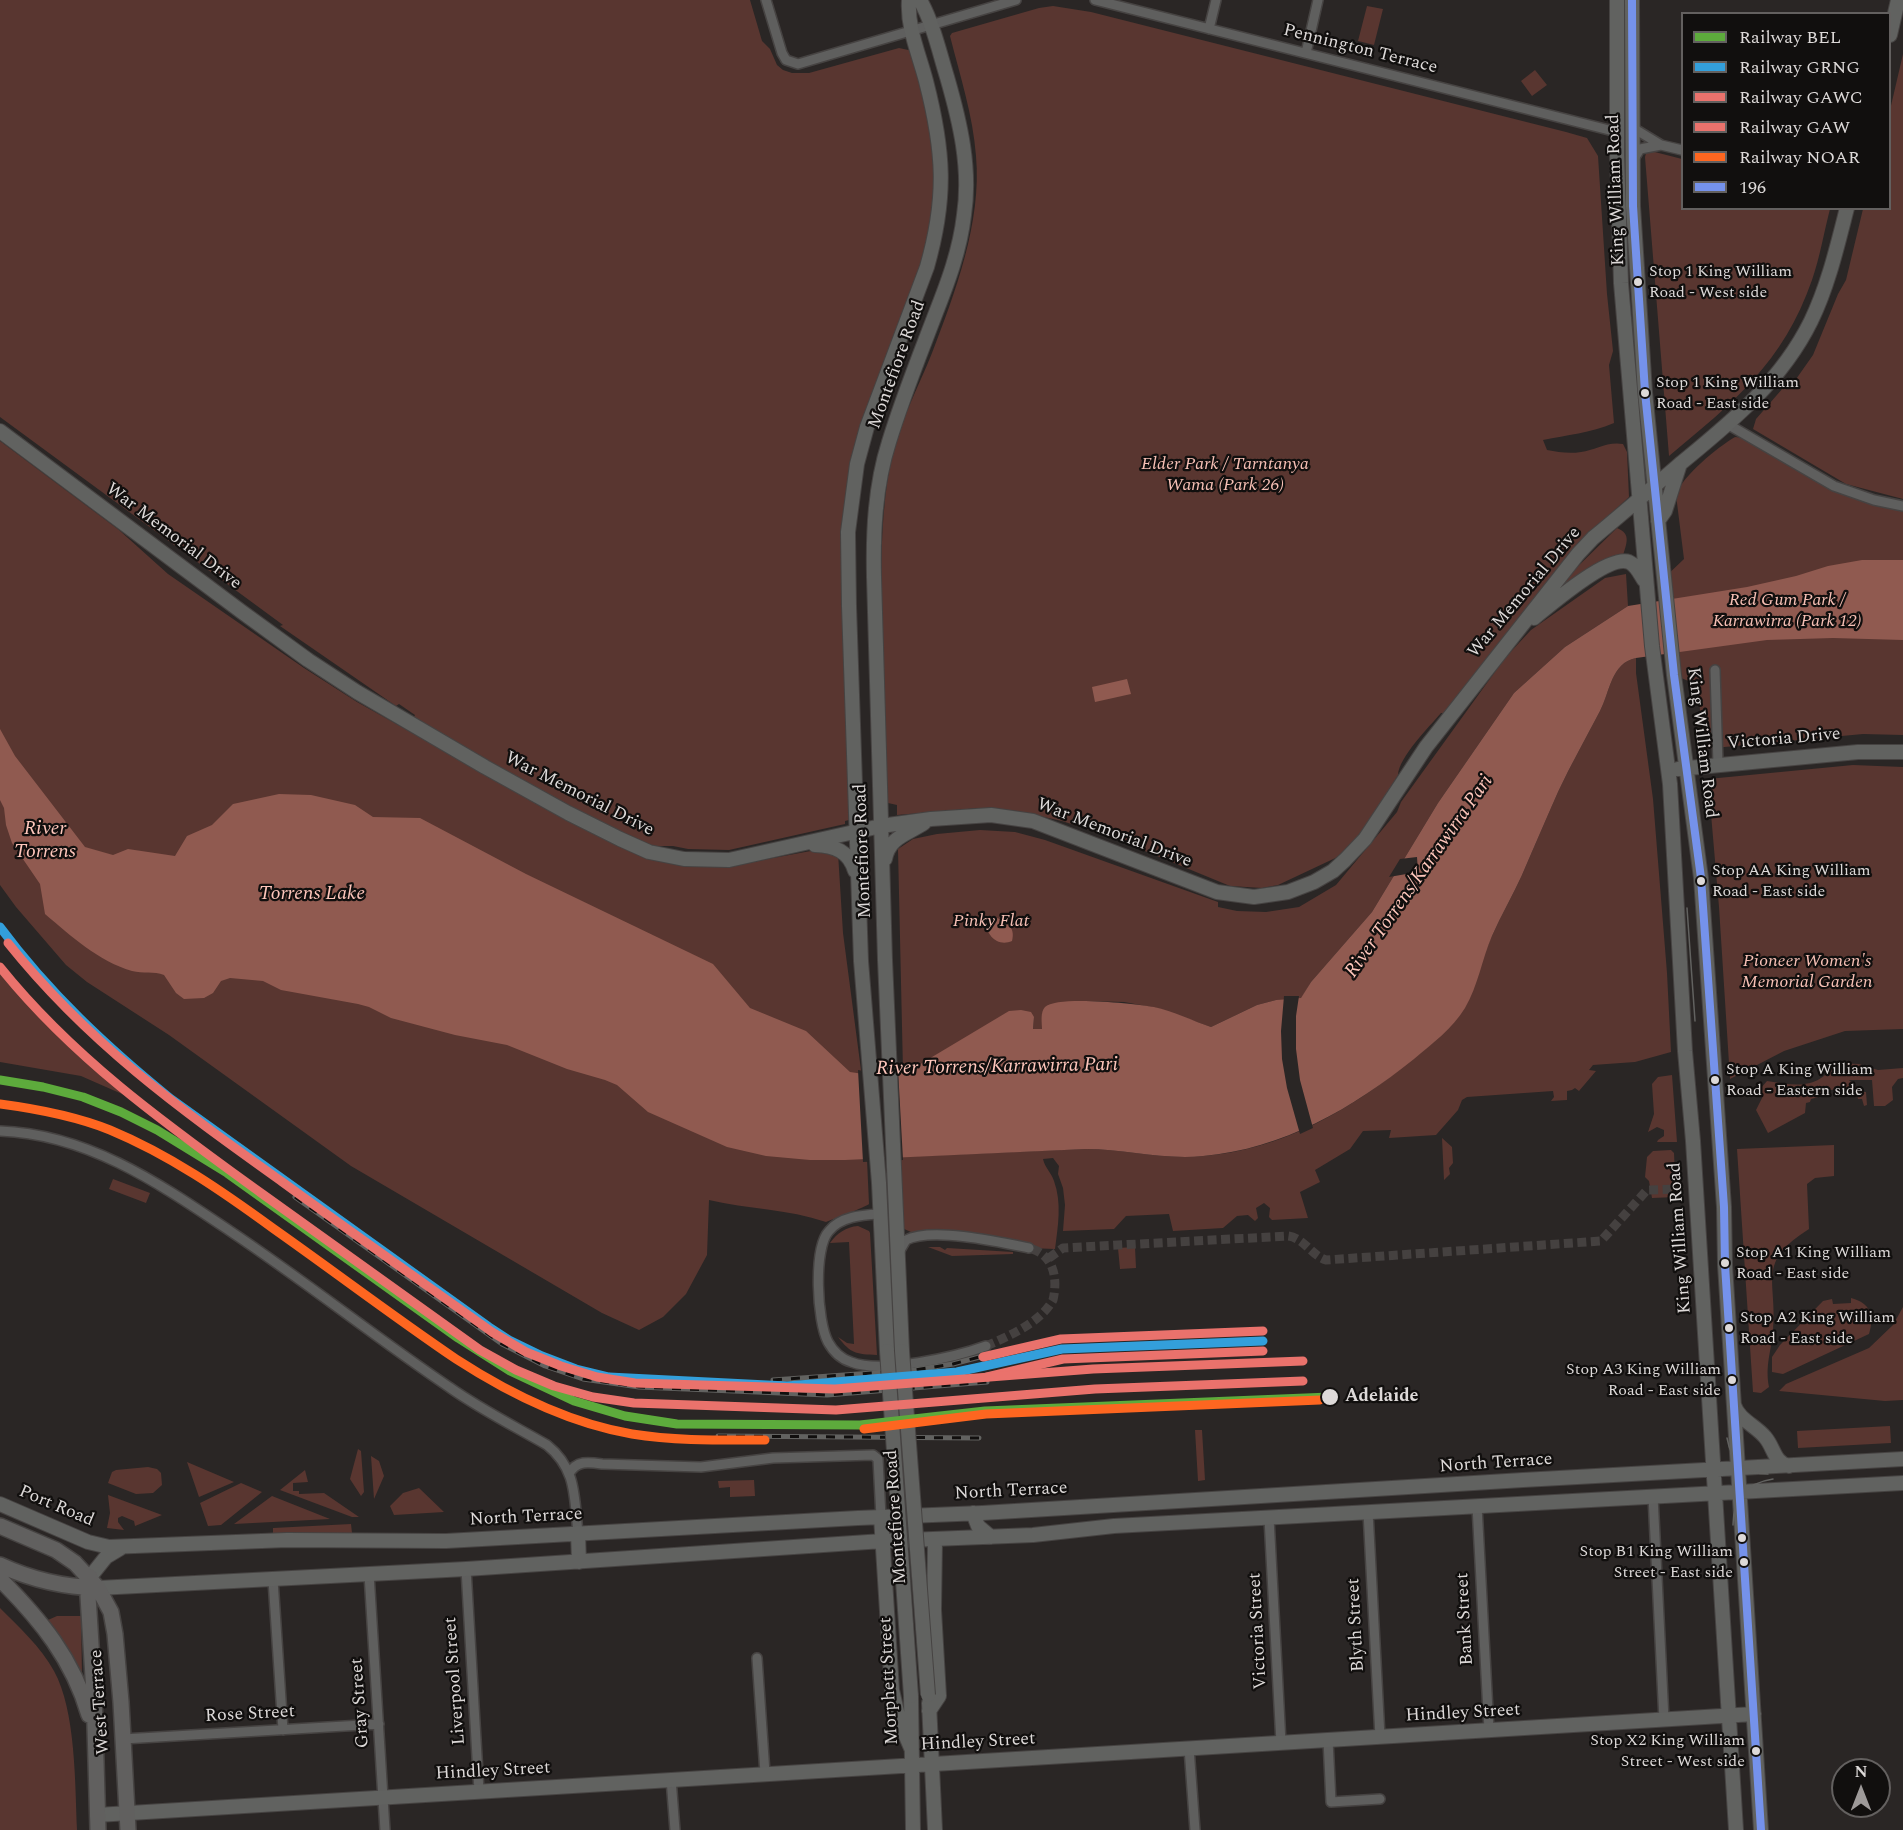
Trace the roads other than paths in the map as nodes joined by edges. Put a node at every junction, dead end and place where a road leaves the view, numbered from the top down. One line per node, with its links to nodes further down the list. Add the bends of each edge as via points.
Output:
1 (766, 0): 13 (street, via 782,53 790,62 803,63)
2 (909, 0): 13 (main road, Montefiore Road)
3 (920, 0): 11 (main road, Montefiore Road)
4 (1016, 0): 11 (street)
5 (1095, 0): 12 (street, Pennington Terrace)
6 (1216, 0): 12 (street)
7 (1318, 0): 15 (street)
8 (1617, 0): 17 (main road, King William Road)
9 (1632, 0): 16 (main road, King William Road)
10 (1898, 0): 14 (main road)
11 (931, 24): 13 (street); 23 (main road, Montefiore Road, via 960,124 966,193 954,265)
12 (1209, 29): 15 (street, Pennington Terrace)
13 (911, 30): 22 (main road, Montefiore Road, via 938,139 942,192 934,241)
14 (1891, 31)
15 (1306, 53): 17 (street, Pennington Terrace)
16 (1633, 128): 18 (street); 20 (main road, King William Road)
17 (1617, 132): 20 (main road, via 1627,141); 28 (main road, King William Road, via 1621,282)
18 (1661, 145): 19 (street); 20 (street, via 1638,151)
19 (1681, 150)
20 (1633, 162): 27 (main road, King William Road, via 1635,246)
21 (1846, 210): 24 (main road, War Memorial Drive, via 1811,321 1777,375)
22 (896, 349): 23 (main road); 40 (main road, Montefiore Road, via 857,464 848,532)
23 (919, 358): 39 (main road, Montefiore Road, via 888,444 875,515)
24 (1729, 425): 26 (main road, War Memorial Drive); 29 (street, via 1834,486)
25 (0, 431): 41 (main road, War Memorial Drive, via 308,660 406,722 595,827 649,852 672,858 729,860)
26 (1680, 465): 27 (main road, War Memorial Drive); 30 (main road)
27 (1654, 486): 28 (main road, War Memorial Drive); 30 (main road, King William Road)
28 (1639, 500): 31 (main road, King William Road); 32 (main road, War Memorial Drive, via 1578,554)
29 (1903, 506)
30 (1658, 521): 36 (main road, King William Road)
31 (1646, 582): 32 (main road, via 1631,563 1614,562); 37 (main road, King William Road)
32 (1512, 636): 38 (main road, War Memorial Drive, via 1426,747 1360,845 1333,871 1288,892 1254,897 1217,892 1019,818 991,815)
33 (1715, 670): 35 (street)
34 (1903, 752): 35 (main road, Victoria Drive)
35 (1718, 764): 36 (main road, Victoria Drive)
36 (1686, 768): 37 (main road, Victoria Drive); 45 (main road, King William Road, via 1701,888)
37 (1668, 770): 46 (main road, King William Road)
38 (931, 819): 39 (main road, War Memorial Drive); 42 (main road, via 890,845)
39 (881, 826): 40 (main road, War Memorial Drive); 42 (main road, Montefiore Road)
40 (856, 832): 41 (main road, War Memorial Drive); 43 (main road, Montefiore Road)
41 (802, 844): 43 (main road, via 845,853 853,864)
42 (883, 873): 48 (main road, Montefiore Road)
43 (858, 885): 47 (main road, Montefiore Road)
44 (0, 1131): 59 (street, via 45,1137 82,1148 149,1177 257,1249 450,1388 547,1445 560,1456)
45 (1724, 1207): 46 (main road); 54 (main road, King William Road)
46 (1697, 1209): 58 (main road, King William Road)
47 (880, 1214): 52 (street, via 858,1215 836,1225 821,1246 818,1262 822,1326 833,1350 853,1363 869,1366 916,1363); 53 (main road, Montefiore Road)
48 (898, 1221): 49 (street, via 905,1231); 51 (main road, Montefiore Road)
49 (920, 1236): 50 (street, via 963,1237); 51 (street, via 904,1242)
50 (1029, 1248)
51 (898, 1254): 88 (main road, Montefiore Road, bridge)
52 (986, 1346)
53 (887, 1351): 100 (main road, Morphett Street, bridge, via 911,1696)
54 (1734, 1404): 56 (main road, via 1739,1415 1765,1437 1780,1462); 57 (main road, King William Road)
55 (1903, 1459): 56 (main road, North Terrace)
56 (1789, 1466): 57 (main road, North Terrace)
57 (1739, 1468): 58 (main road, North Terrace); 61 (main road, King William Road)
58 (1715, 1470): 62 (main road, King William Road); 63 (main road, North Terrace)
59 (569, 1474): 69 (street, via 578,1463 589,1462 701,1467 774,1458 873,1455 878,1459); 72 (street)
60 (1903, 1483): 61 (main road)
61 (1740, 1491): 62 (main road); 90 (main road, King William Road)
62 (1716, 1492): 64 (main road); 91 (main road, King William Road)
63 (1268, 1495): 68 (main road, North Terrace); 70 (main road)
64 (1653, 1496): 66 (main road); 92 (street)
65 (0, 1504): 76 (main road, Port Road)
66 (1477, 1506): 67 (main road); 95 (street, Bank Street)
67 (1368, 1512): 70 (main road); 96 (street, Blyth Street)
68 (973, 1513): 69 (main road, North Terrace); 73 (main road, via 978,1526)
69 (881, 1517): 72 (main road, North Terrace); 74 (main road)
70 (1269, 1518): 73 (main road); 99 (street, Victoria Street)
71 (0, 1526): 84 (main road, via 56,1550 75,1563)
72 (578, 1533): 77 (main road, North Terrace, via 446,1541 287,1540); 78 (main road)
73 (991, 1537): 75 (main road)
74 (883, 1541): 75 (main road); 78 (main road); 100 (main road, via 892,1690)
75 (935, 1541): 89 (main road, via 939,1696)
76 (98, 1545): 77 (main road, North Terrace); 84 (main road, West Terrace)
77 (121, 1548): 84 (main road, via 106,1557)
78 (579, 1562): 80 (main road)
79 (0, 1565): 84 (main road, via 44,1581)
80 (466, 1569): 81 (main road); 107 (street, Liverpool Street)
81 (369, 1574): 83 (main road); 93 (street, Gray Street)
82 (0, 1579): 102 (main road, via 47,1631 72,1670 90,1718)
83 (273, 1580): 85 (main road); 94 (street)
84 (92, 1584): 85 (main road); 86 (main road, West Terrace); 102 (main road, West Terrace)
85 (130, 1587): 86 (main road, via 118,1597)
86 (111, 1612): 97 (main road, West Terrace)
87 (758, 1658): 105 (street)
88 (928, 1695): 89 (main road, Morphett Street)
89 (929, 1711): 103 (main road, Morphett Street)
90 (1754, 1714): 91 (main road, Hindley Street); 119 (main road, King William Road)
91 (1729, 1716): 92 (main road, Hindley Street); 118 (main road, King William Road)
92 (1664, 1720): 95 (main road, Hindley Street)
93 (379, 1725): 94 (street, Rose Street); 108 (street, Gray Street)
94 (283, 1730): 97 (street, Rose Street)
95 (1489, 1730): 96 (main road, Hindley Street)
96 (1380, 1737): 98 (main road, Hindley Street)
97 (123, 1739): 110 (main road, West Terrace)
98 (1328, 1740): 99 (main road, Hindley Street); 109 (street, via 1331,1802)
99 (1281, 1743): 101 (main road, Hindley Street)
100 (911, 1748): 104 (main road, Morphett Street)
101 (1189, 1748): 103 (main road, Hindley Street); 117 (street)
102 (96, 1756): 111 (main road, West Terrace)
103 (931, 1763): 104 (main road, Hindley Street); 116 (main road, Morphett Street)
104 (911, 1765): 105 (main road, Hindley Street); 115 (main road, Morphett Street)
105 (765, 1773): 106 (main road, Hindley Street)
106 (671, 1779): 107 (main road, Hindley Street); 114 (street)
107 (479, 1791): 108 (main road, Hindley Street)
108 (383, 1797): 110 (main road, Hindley Street); 113 (street, Gray Street)
109 (1380, 1799)
110 (127, 1813): 111 (main road, Hindley Street); 112 (main road, West Terrace)
111 (98, 1822)
112 (128, 1830)
113 (385, 1830)
114 (675, 1830)
115 (913, 1830)
116 (935, 1830)
117 (1195, 1830)
118 (1736, 1830)
119 (1761, 1830)

